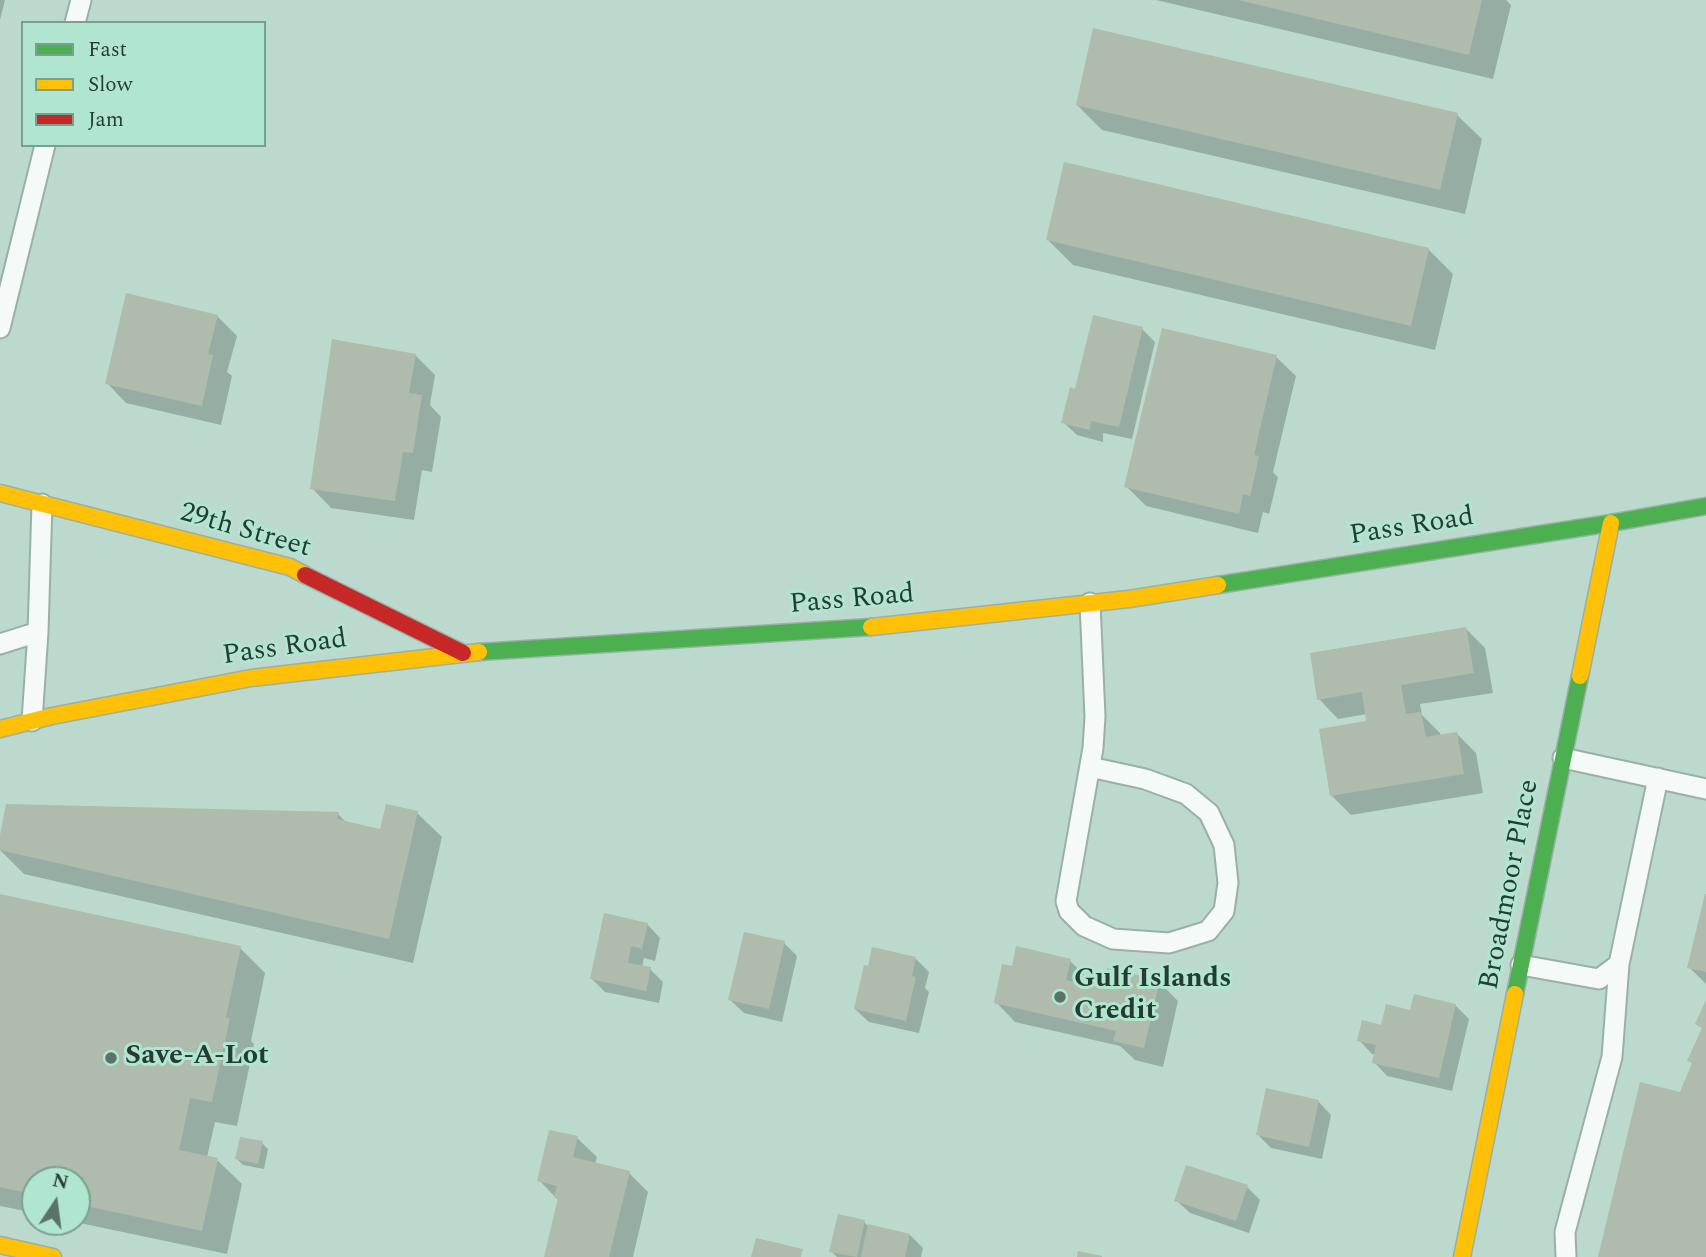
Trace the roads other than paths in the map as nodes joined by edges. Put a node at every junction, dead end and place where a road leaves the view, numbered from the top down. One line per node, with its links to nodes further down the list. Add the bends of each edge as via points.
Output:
1 (80, 0): 2 (lane)
2 (75, 21)
3 (45, 147): 4 (lane)
4 (0, 328)
5 (0, 493): 6 (main road, 29th Street)
6 (42, 504): 10 (lane); 12 (main road, 29th Street, via 290,567)
7 (1706, 506): 8 (main road, Pass Road)
8 (1611, 523): 9 (main road, Pass Road); 15 (main road, Broadmoor Place)
9 (1090, 603): 12 (main road, Pass Road, via 865,628); 16 (lane, via 1095,717)
10 (38, 632): 11 (lane); 13 (lane)
11 (0, 644)
12 (463, 653): 13 (main road, Pass Road, via 251,678)
13 (32, 721): 14 (main road, Pass Road)
14 (0, 729)
15 (1563, 758): 17 (lane); 20 (main road, Broadmoor Place)
16 (1090, 767): 16 (lane, via 1066,901 1069,911 1084,926 1113,939 1170,943 1208,931 1224,911 1228,883 1224,845 1209,813 1186,794)
17 (1658, 778): 18 (lane); 19 (lane)
18 (1706, 789)
19 (1619, 964): 20 (lane, via 1600,979); 24 (lane, via 1612,1057 1564,1232)
20 (1521, 965): 23 (main road, Broadmoor Place)
21 (0, 1245): 22 (main road)
22 (53, 1257)
23 (1462, 1257)
24 (1566, 1257)

